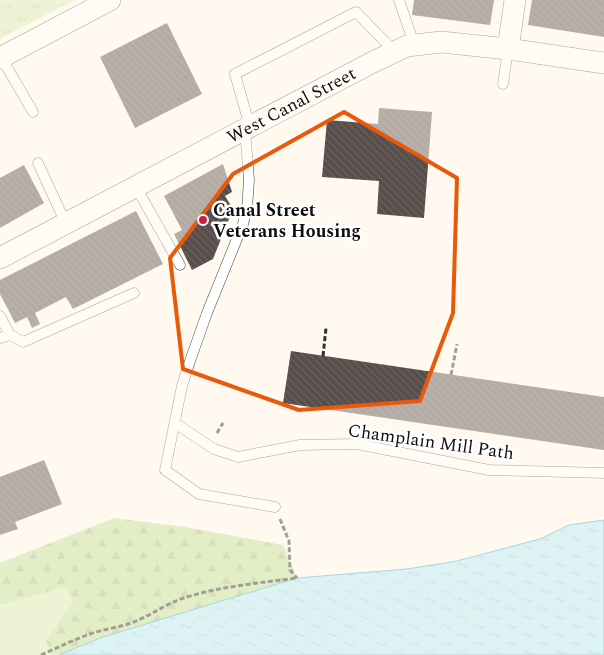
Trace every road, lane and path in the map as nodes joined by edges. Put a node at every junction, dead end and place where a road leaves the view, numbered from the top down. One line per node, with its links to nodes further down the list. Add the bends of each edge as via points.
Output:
1 (110, 0): 7 (street)
2 (399, 0): 4 (lane)
3 (516, 0): 5 (street)
4 (414, 44): 5 (street, West Canal Street, via 441,42); 6 (street, West Canal Street)
5 (508, 49): 8 (street, West Canal Street); 9 (lane)
6 (394, 51): 11 (street, West Canal Street); 11 (lane, via 356,12 235,74)
7 (1, 58): 10 (lane)
8 (604, 63)
9 (503, 84)
10 (33, 112)
11 (247, 128): 13 (street, West Canal Street); 24 (lane, via 247,208 198,337 182,386)
12 (38, 163): 14 (lane)
13 (136, 187): 14 (street, West Canal Street); 16 (lane)
14 (66, 224): 15 (street, West Canal Street)
15 (0, 258)
16 (180, 265)
17 (134, 293): 20 (lane, via 23,342)
18 (0, 316): 20 (lane)
19 (326, 328): 22 (path)
20 (5, 336)
21 (458, 344): 23 (path)
22 (323, 356)
23 (451, 375)
24 (175, 423): 25 (lane, Champlain Mill Path, via 214,449 238,457 300,445 356,444 489,470); 26 (lane, via 165,470 199,494)
25 (604, 473)
26 (275, 507): 27 (path, via 288,541 290,570 297,578 187,596 139,620 92,633)
27 (41, 655)

